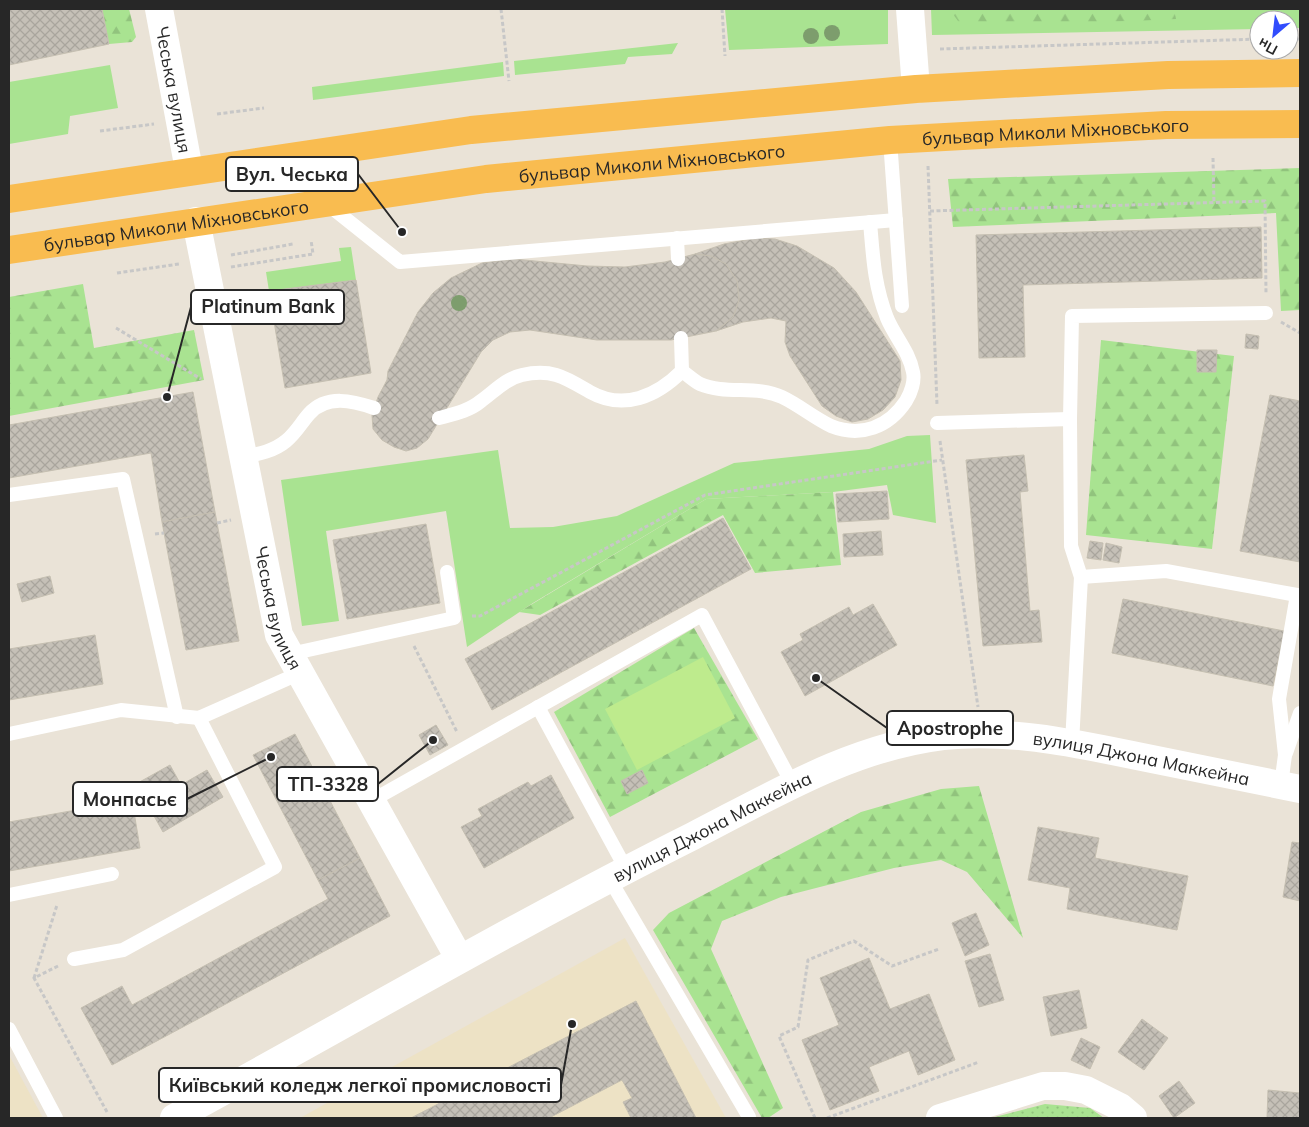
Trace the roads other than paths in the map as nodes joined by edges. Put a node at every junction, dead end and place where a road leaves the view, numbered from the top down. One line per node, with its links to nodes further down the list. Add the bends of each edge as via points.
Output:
1 (159, 9): 7 (street, Чеська вулиця)
2 (910, 9): 4 (street)
3 (1300, 73): 4 (highway, via 1168,75)
4 (916, 89): 7 (highway, via 471,130)
5 (1300, 124): 6 (highway, бульвар Миколи Міхновського, via 1166,125)
6 (890, 140): 9 (highway, бульвар Миколи Міхновського, via 486,179); 10 (lane)
7 (189, 170): 8 (highway)
8 (9, 199)
9 (326, 203): 11 (highway, бульвар Миколи Міхновського); 13 (lane, via 400,262)
10 (896, 220): 12 (lane); 16 (lane)
11 (196, 221): 14 (highway, бульвар Миколи Міхновського); 24 (street, Чеська вулиця, via 196,267 231,396)
12 (870, 222): 13 (lane); 19 (lane, via 875,284 888,320 906,349 914,374 911,392 898,412 879,427 856,432 831,426 780,396 700,384)
13 (678, 238): 15 (lane)
14 (9, 250)
15 (678, 259)
16 (902, 306)
17 (1266, 313): 22 (lane, via 1072,316)
18 (681, 338): 19 (lane)
19 (682, 371): 21 (lane, via 661,390 642,399 618,401 592,393 571,379 547,373 522,375 501,384 481,402)
20 (374, 408): 24 (lane, via 344,400 325,403 310,412 285,442 266,453)
21 (439, 418)
22 (1070, 419): 23 (lane); 27 (lane, via 1071,546)
23 (937, 424)
24 (243, 457): 28 (street, Чеська вулиця, via 279,634)
25 (9, 495): 31 (lane, via 123,479)
26 (447, 572): 28 (lane, via 454,618 405,628)
27 (1081, 577): 34 (lane); 35 (lane, via 1166,571 1297,595 1279,699)
28 (295, 663): 32 (lane); 38 (street, Чеська вулиця)
29 (538, 707): 36 (lane, via 702,614); 38 (lane); 40 (lane)
30 (1300, 713): 35 (lane)
31 (177, 717): 32 (lane); 33 (lane, via 121,710)
32 (199, 718): 43 (lane, via 275,867 123,950)
33 (9, 734)
34 (1072, 743): 36 (street, вулиця Джона Маккейна, via 1033,736 942,736 859,755); 37 (street, вулиця Джона Маккейна)
35 (1285, 755): 37 (lane)
36 (793, 785): 40 (street, вулиця Джона Маккейна)
37 (1291, 787)
38 (371, 801): 42 (street, Чеська вулиця)
39 (112, 874): 41 (lane)
40 (618, 874): 42 (street, вулиця Джона Маккейна); 46 (lane)
41 (9, 896)
42 (459, 958): 45 (street, вулиця Джона Маккейна)
43 (74, 959)
44 (9, 1029): 47 (lane)
45 (189, 1115)
46 (749, 1117)
47 (56, 1118)
48 (940, 1118): 49 (street, via 1042,1086 1065,1086 1086,1090 1120,1106)
49 (1133, 1118)

